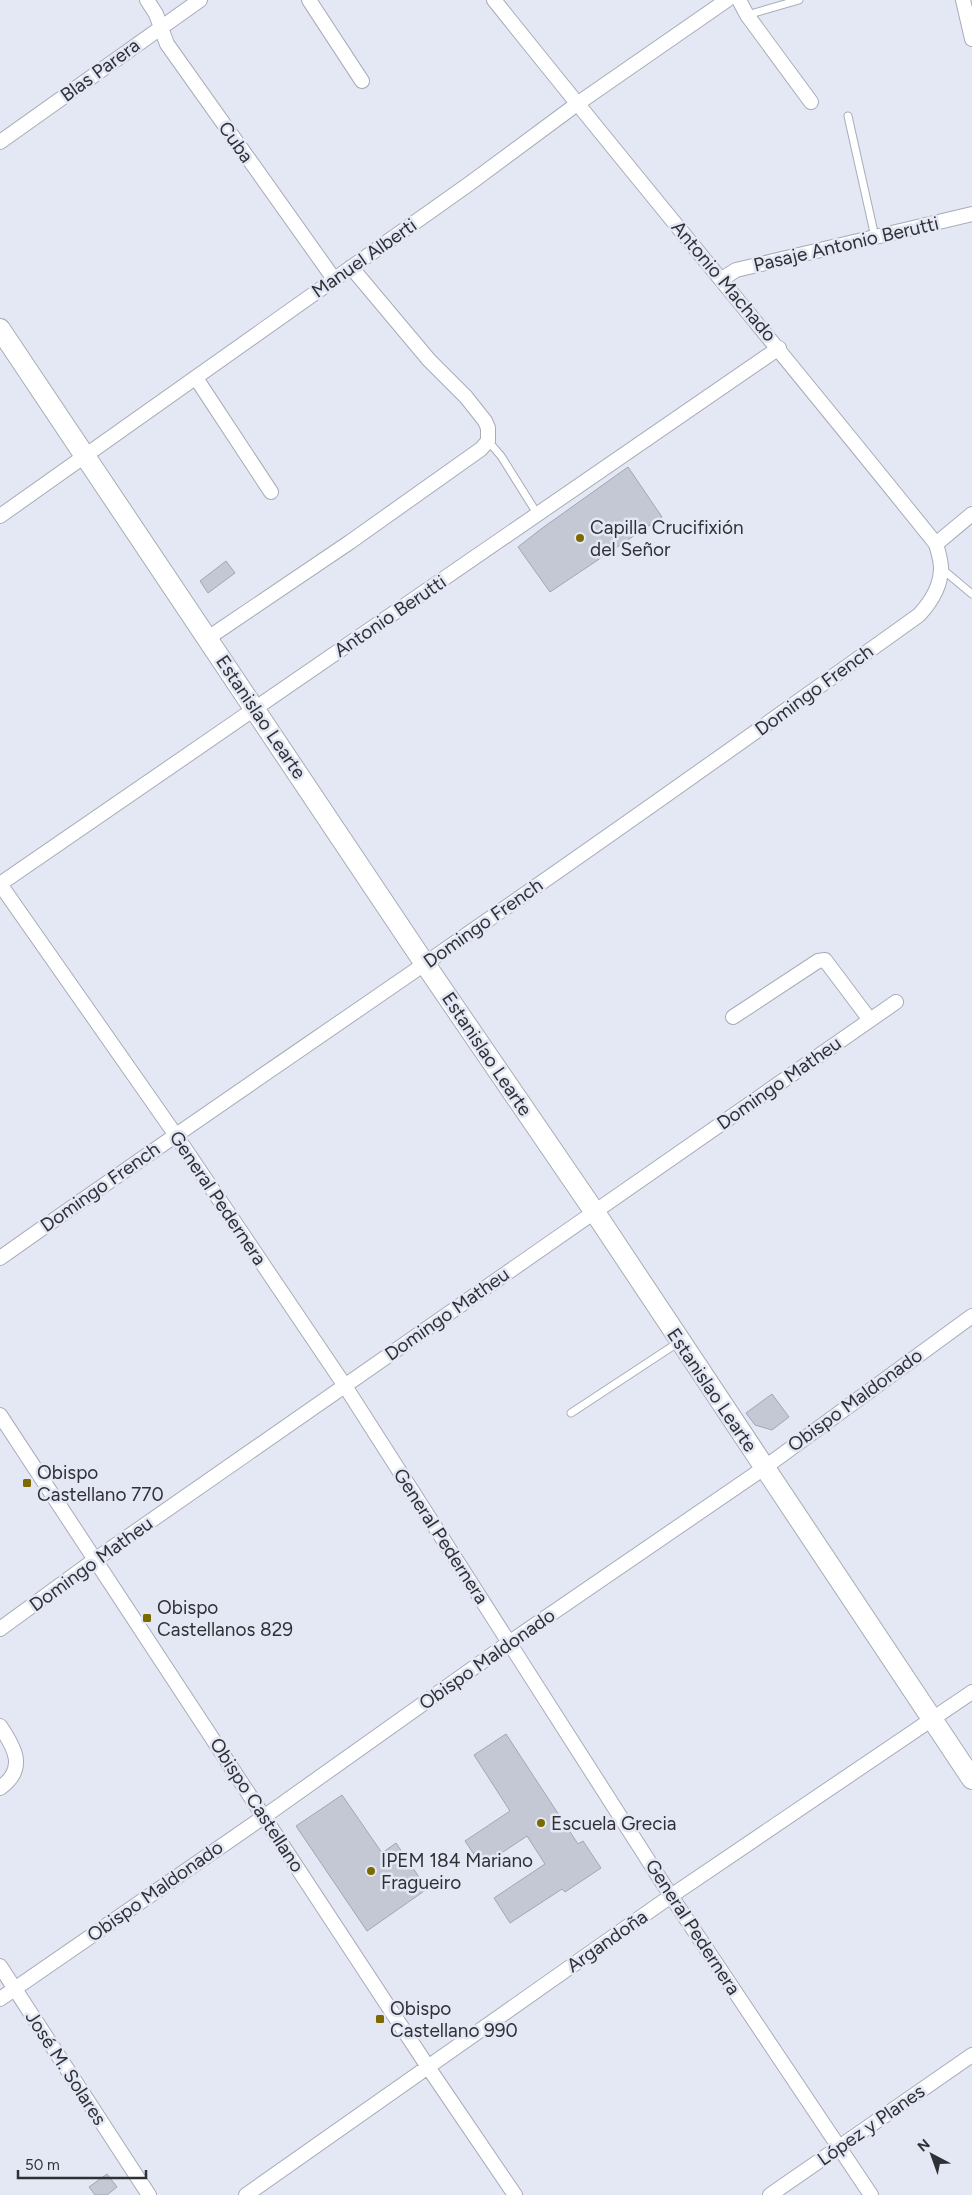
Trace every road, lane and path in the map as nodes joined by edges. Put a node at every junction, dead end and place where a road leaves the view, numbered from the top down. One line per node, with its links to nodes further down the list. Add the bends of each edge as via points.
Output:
1 (147, 0): 10 (street, Cuba)
2 (200, 0): 10 (street, Blas Parera)
3 (309, 0): 12 (street)
4 (494, 0): 14 (street, Antonio Machado)
5 (727, 0): 14 (street, Manuel Alberti)
6 (739, 0): 9 (street)
7 (799, 0): 9 (lane)
8 (962, 0): 11 (street)
9 (747, 15): 13 (street)
10 (161, 26): 16 (street, Blas Parera); 21 (street, Cuba, via 167,44)
11 (972, 39)
12 (362, 81)
13 (811, 102)
14 (577, 104): 19 (street, Manuel Alberti); 20 (street, Antonio Machado)
15 (848, 116): 18 (lane)
16 (0, 142)
17 (972, 214): 18 (street, Pasaje Antonio Berutti)
18 (875, 237): 20 (street, Pasaje Antonio Berutti, via 736,270)
19 (351, 267): 21 (street, Manuel Alberti); 25 (street, via 485,421)
20 (722, 279): 23 (street, Antonio Machado)
21 (334, 280): 24 (street, Manuel Alberti)
22 (0, 329): 26 (street, Estanislao Learte)
23 (780, 348): 30 (street, Antonio Berutti); 31 (street, Antonio Machado)
24 (196, 378): 26 (street, Manuel Alberti); 27 (street)
25 (488, 441): 30 (lane); 34 (street, via 350,542)
26 (86, 456): 29 (street, Manuel Alberti); 34 (street, Estanislao Learte)
27 (271, 492)
28 (972, 514): 31 (street)
29 (0, 516)
30 (538, 516): 35 (street, Antonio Berutti)
31 (936, 544): 32 (street, Antonio Machado)
32 (941, 568): 33 (lane); 37 (street, Domingo French, via 935,594 920,615)
33 (972, 594)
34 (208, 638): 35 (street, Estanislao Learte)
35 (254, 708): 36 (street, Antonio Berutti); 37 (street, Estanislao Learte)
36 (0, 884): 41 (street, General Pedernera)
37 (425, 964): 41 (street, Domingo French); 42 (street, Estanislao Learte)
38 (896, 1002): 40 (street, Domingo Matheu)
39 (733, 1017): 40 (street, via 825,960)
40 (870, 1020): 42 (street, Domingo Matheu)
41 (175, 1134): 43 (street, Domingo French); 46 (street, General Pedernera)
42 (594, 1211): 45 (street, Estanislao Learte); 46 (street, Domingo Matheu)
43 (0, 1258)
44 (972, 1316): 49 (street, Obispo Maldonado)
45 (679, 1342): 47 (lane); 49 (street, Estanislao Learte)
46 (344, 1386): 50 (street, Domingo Matheu); 52 (street, General Pedernera)
47 (571, 1413)
48 (0, 1415): 50 (street, Obispo Castellano)
49 (764, 1468): 52 (street, Obispo Maldonado); 54 (street, Estanislao Learte)
50 (96, 1559): 51 (street, Domingo Matheu); 58 (street, Obispo Castellano)
51 (0, 1629)
52 (510, 1642): 58 (street, Obispo Maldonado); 59 (street, General Pedernera)
53 (972, 1692): 54 (street, Argandoña)
54 (932, 1719): 56 (street, Estanislao Learte); 59 (street, Argandoña)
55 (0, 1726): 57 (street, via 15,1753 16,1769 9,1782)
56 (972, 1779)
57 (0, 1788)
58 (264, 1816): 61 (street, Obispo Maldonado); 64 (street, Obispo Castellano)
59 (671, 1896): 64 (street, Argandoña); 65 (street, General Pedernera)
60 (0, 1966): 61 (street, José M. Solares)
61 (15, 1989): 62 (street, Obispo Maldonado); 66 (street, José M. Solares)
62 (0, 1999)
63 (972, 2055): 65 (street, López y Planes)
64 (428, 2067): 67 (street, Argandoña); 68 (street, Obispo Castellano)
65 (839, 2147): 69 (street, López y Planes); 70 (street, General Pedernera)
66 (149, 2195)
67 (246, 2195)
68 (515, 2195)
69 (770, 2195)
70 (871, 2195)

